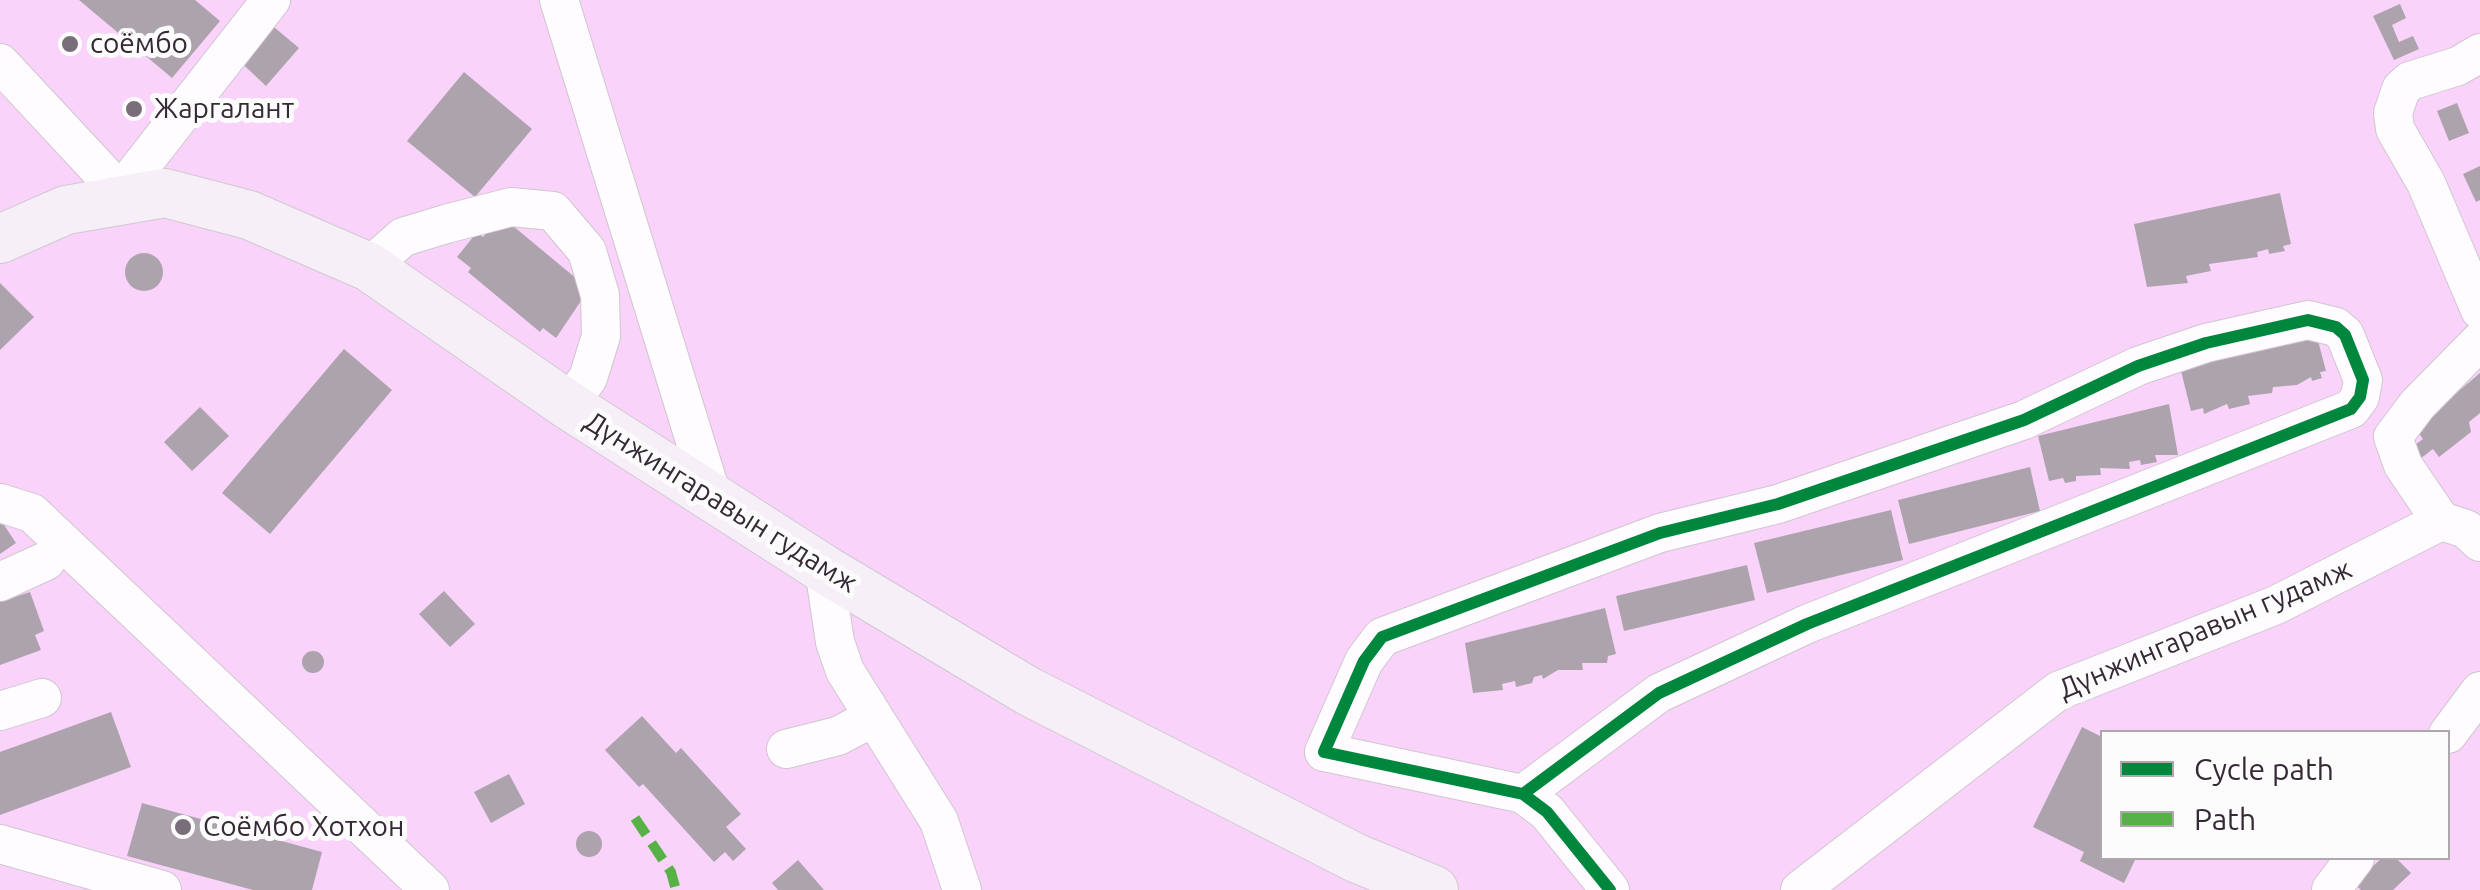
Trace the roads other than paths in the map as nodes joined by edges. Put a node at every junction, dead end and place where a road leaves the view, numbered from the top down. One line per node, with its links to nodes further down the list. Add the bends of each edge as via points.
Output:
1 (271, 0): 5 (street)
2 (559, 0): 11 (street)
3 (2480, 53): 8 (street, via 2410,80 2393,113)
4 (0, 63): 5 (street, via 108,179)
5 (115, 199): 6 (main road, Дүнжингаравын гудамж, via 66,210); 7 (main road, Дүнжингаравын гудамж, via 165,193 205,200)
6 (0, 239)
7 (370, 267): 10 (main road, Дүнжингаравын гудамж); 10 (street, via 403,238 446,224 510,207 553,211 587,251 600,295 601,336 588,378)
8 (2480, 310)
9 (2480, 341): 13 (street, via 2393,436 2403,465)
10 (568, 405): 11 (main road, Дүнжингаравын гудамж)
11 (712, 496): 16 (main road, Дүнжингаравын гудамж)
12 (0, 503): 28 (street, via 32,513)
13 (2441, 521): 14 (street); 32 (street, Дүнжингаравын гудамж, via 2276,605 2058,691)
14 (2480, 542)
15 (46, 560): 17 (street)
16 (824, 569): 21 (street, via 844,671); 30 (main road, Дүнжингаравын гудамж, via 1028,691 1356,858)
17 (0, 582)
18 (2480, 691): 22 (street)
19 (42, 698): 20 (street)
20 (0, 711)
21 (872, 718): 23 (street, via 838,736); 29 (street, via 939,821)
22 (2450, 731)
23 (786, 749)
24 (1523, 794): 24 (street, via 1324,752 1364,660 1382,637 1660,533 1778,504 2024,420 2138,366 2206,343 2308,320 2345,335 2362,380 2351,409 1790,631 1659,693); 31 (street, via 1547,812)
25 (0, 844): 27 (street)
26 (2354, 860): 33 (street)
27 (162, 890)
28 (430, 890)
29 (962, 890)
30 (1434, 890)
31 (1610, 890)
32 (1800, 890)
33 (2331, 890)

